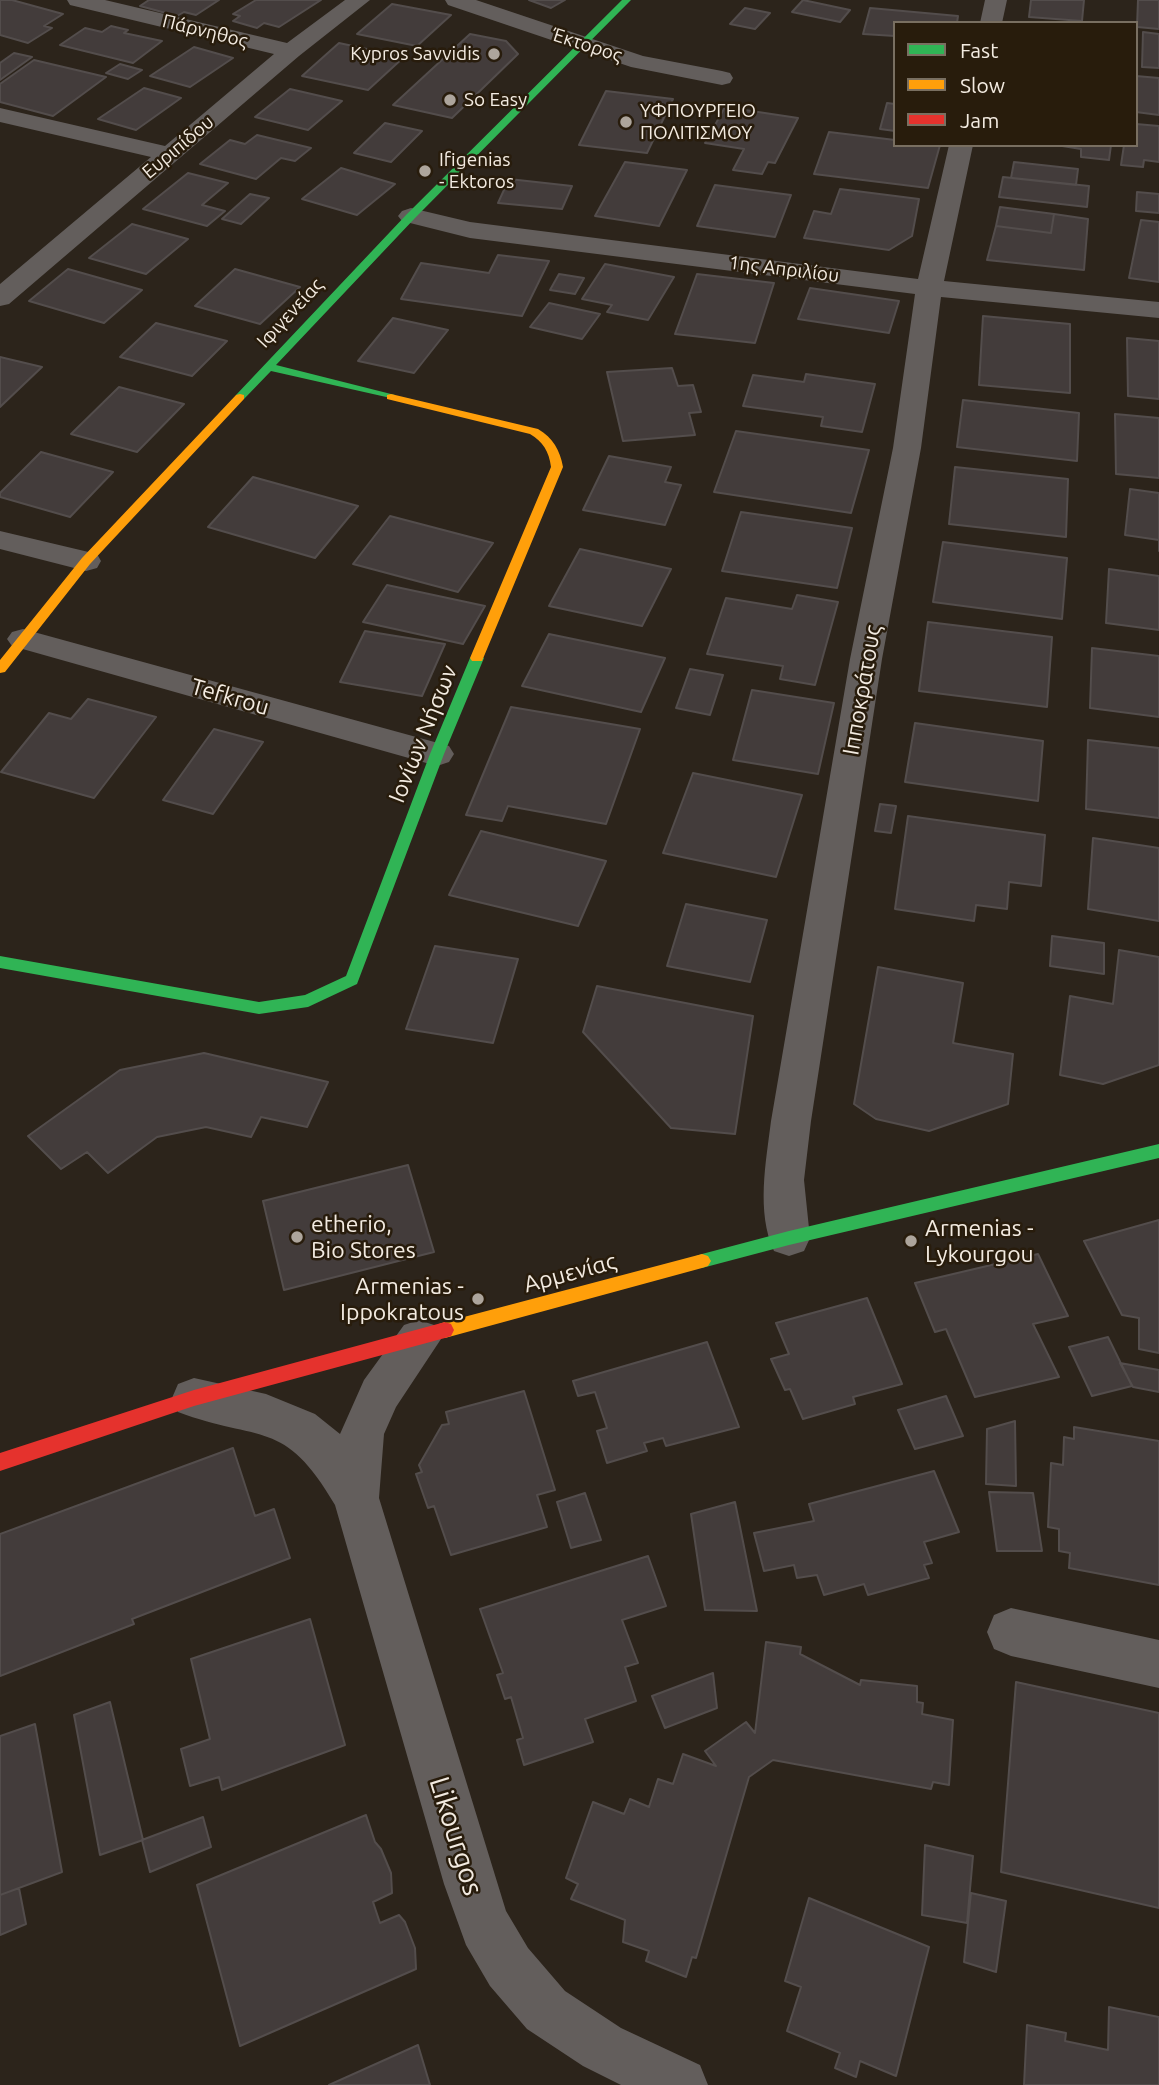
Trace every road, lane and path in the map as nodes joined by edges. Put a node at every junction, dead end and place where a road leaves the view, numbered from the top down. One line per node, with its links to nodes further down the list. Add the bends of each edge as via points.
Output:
1 (78, 0): 8 (street, Πάρνηθος)
2 (359, 0): 8 (street, Ευριπίδου)
3 (456, 0): 7 (street, Έκτορος)
4 (626, 0): 7 (street, Ιφιγενείας)
5 (996, 0): 6 (street)
6 (991, 21)
7 (582, 43): 9 (street, Έκτορος, via 639,62); 13 (street, Ιφιγενείας)
8 (291, 51): 12 (street, Ευριπίδου)
9 (722, 78)
10 (0, 115): 12 (street)
11 (961, 147): 14 (street, Ιπποκράτους)
12 (170, 154): 15 (street, Ευριπίδου)
13 (411, 216): 14 (street, 1ης Απριλίου, via 470,230); 17 (street, Ιφιγενείας)
14 (929, 288): 16 (street, 1ης Απριλίου); 25 (street, Ιπποκράτους, via 907,448 866,660 791,1121 784,1180)
15 (0, 298)
16 (1159, 310)
17 (269, 367): 19 (street, Ιφιγενείας); 22 (street, Ιονίων Νήσων, via 534,431 551,440 557,467)
18 (0, 540): 19 (street)
19 (86, 561): 20 (street, Ιφιγενείας)
20 (23, 639): 21 (street, Ιφιγενείας); 22 (street, Tefkrou)
21 (0, 669)
22 (438, 754): 23 (street, Ιονίων Νήσων, via 352,980 329,995 292,1008 260,1009)
23 (0, 962)
24 (1159, 1151): 25 (street, Αρμενίας)
25 (789, 1238): 26 (street, Αρμενίας)
26 (419, 1339): 27 (street, Αρμενίας); 29 (street, Likourgos, via 380,1394 362,1434)
27 (194, 1398): 28 (street, Αρμενίας); 29 (street, Likourgos, via 296,1424 326,1451)
28 (0, 1462)
29 (356, 1498): 32 (street, Likourgos, via 485,1926 509,1967 546,2010 602,2046)
30 (1011, 1632): 31 (street)
31 (1159, 1664)
32 (680, 2085)

